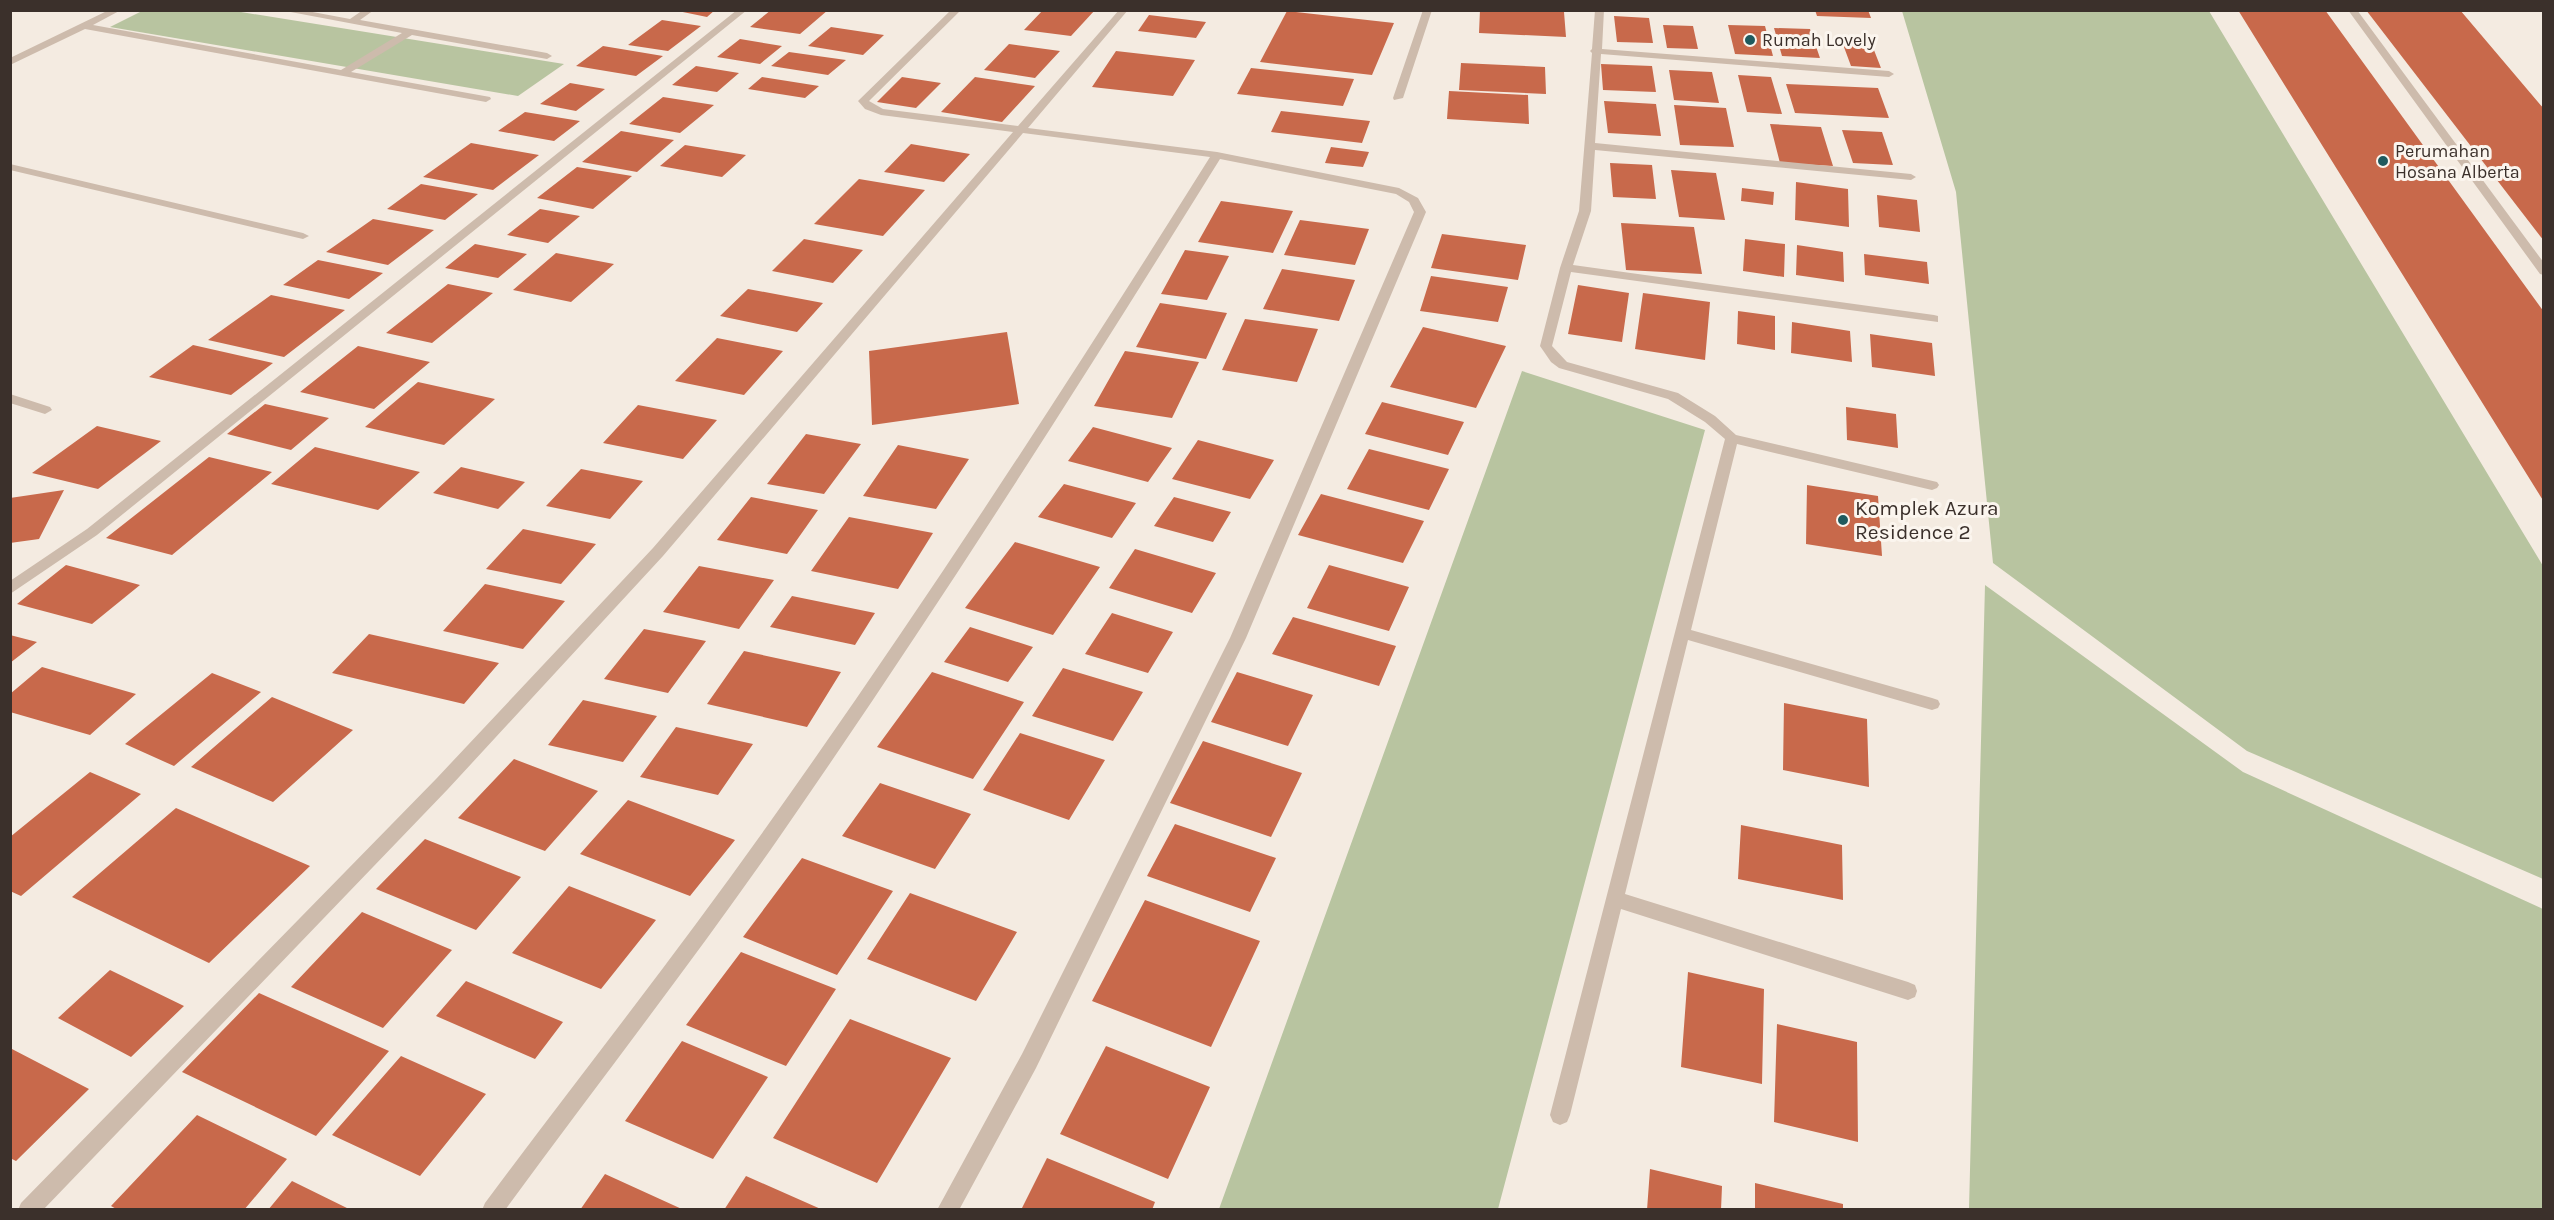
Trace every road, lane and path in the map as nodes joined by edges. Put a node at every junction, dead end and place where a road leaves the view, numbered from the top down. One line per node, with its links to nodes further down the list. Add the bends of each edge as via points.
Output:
1 (117, 10): 11 (street)
2 (284, 10): 10 (street)
3 (370, 10): 10 (street)
4 (743, 10): 33 (street, via 92,531)
5 (957, 10): 20 (street, via 863,102 881,112)
6 (1124, 10): 20 (street)
7 (1428, 10): 18 (street)
8 (1600, 10): 13 (street)
9 (2352, 10): 27 (street)
10 (351, 22): 12 (street)
11 (84, 26): 15 (street); 16 (street)
12 (409, 33): 14 (street); 16 (street)
13 (1595, 51): 17 (street); 21 (street)
14 (548, 56)
15 (10, 62)
16 (342, 74): 19 (street)
17 (1889, 74)
18 (1398, 98)
19 (486, 99)
20 (1021, 129): 22 (street); 39 (street, via 658,552 442,784)
21 (1589, 146): 24 (street); 26 (street, via 1585,211)
22 (1217, 155): 40 (street, via 944,583 770,836); 41 (street, via 1399,191 1414,200 1420,212 1238,638 1029,1061)
23 (10, 167): 25 (street)
24 (1911, 177)
25 (303, 236)
26 (1566, 268): 28 (street); 31 (street, via 1546,346 1555,359 1673,396)
27 (2544, 272)
28 (1934, 319)
29 (10, 398): 30 (street)
30 (45, 410)
31 (1732, 438): 32 (street); 34 (street)
32 (1932, 485)
33 (10, 589)
34 (1683, 633): 35 (street); 36 (street)
35 (1932, 704)
36 (1616, 899): 37 (street); 38 (street)
37 (1908, 991)
38 (1560, 1115)
39 (28, 1209)
40 (492, 1209)
41 (947, 1209)

